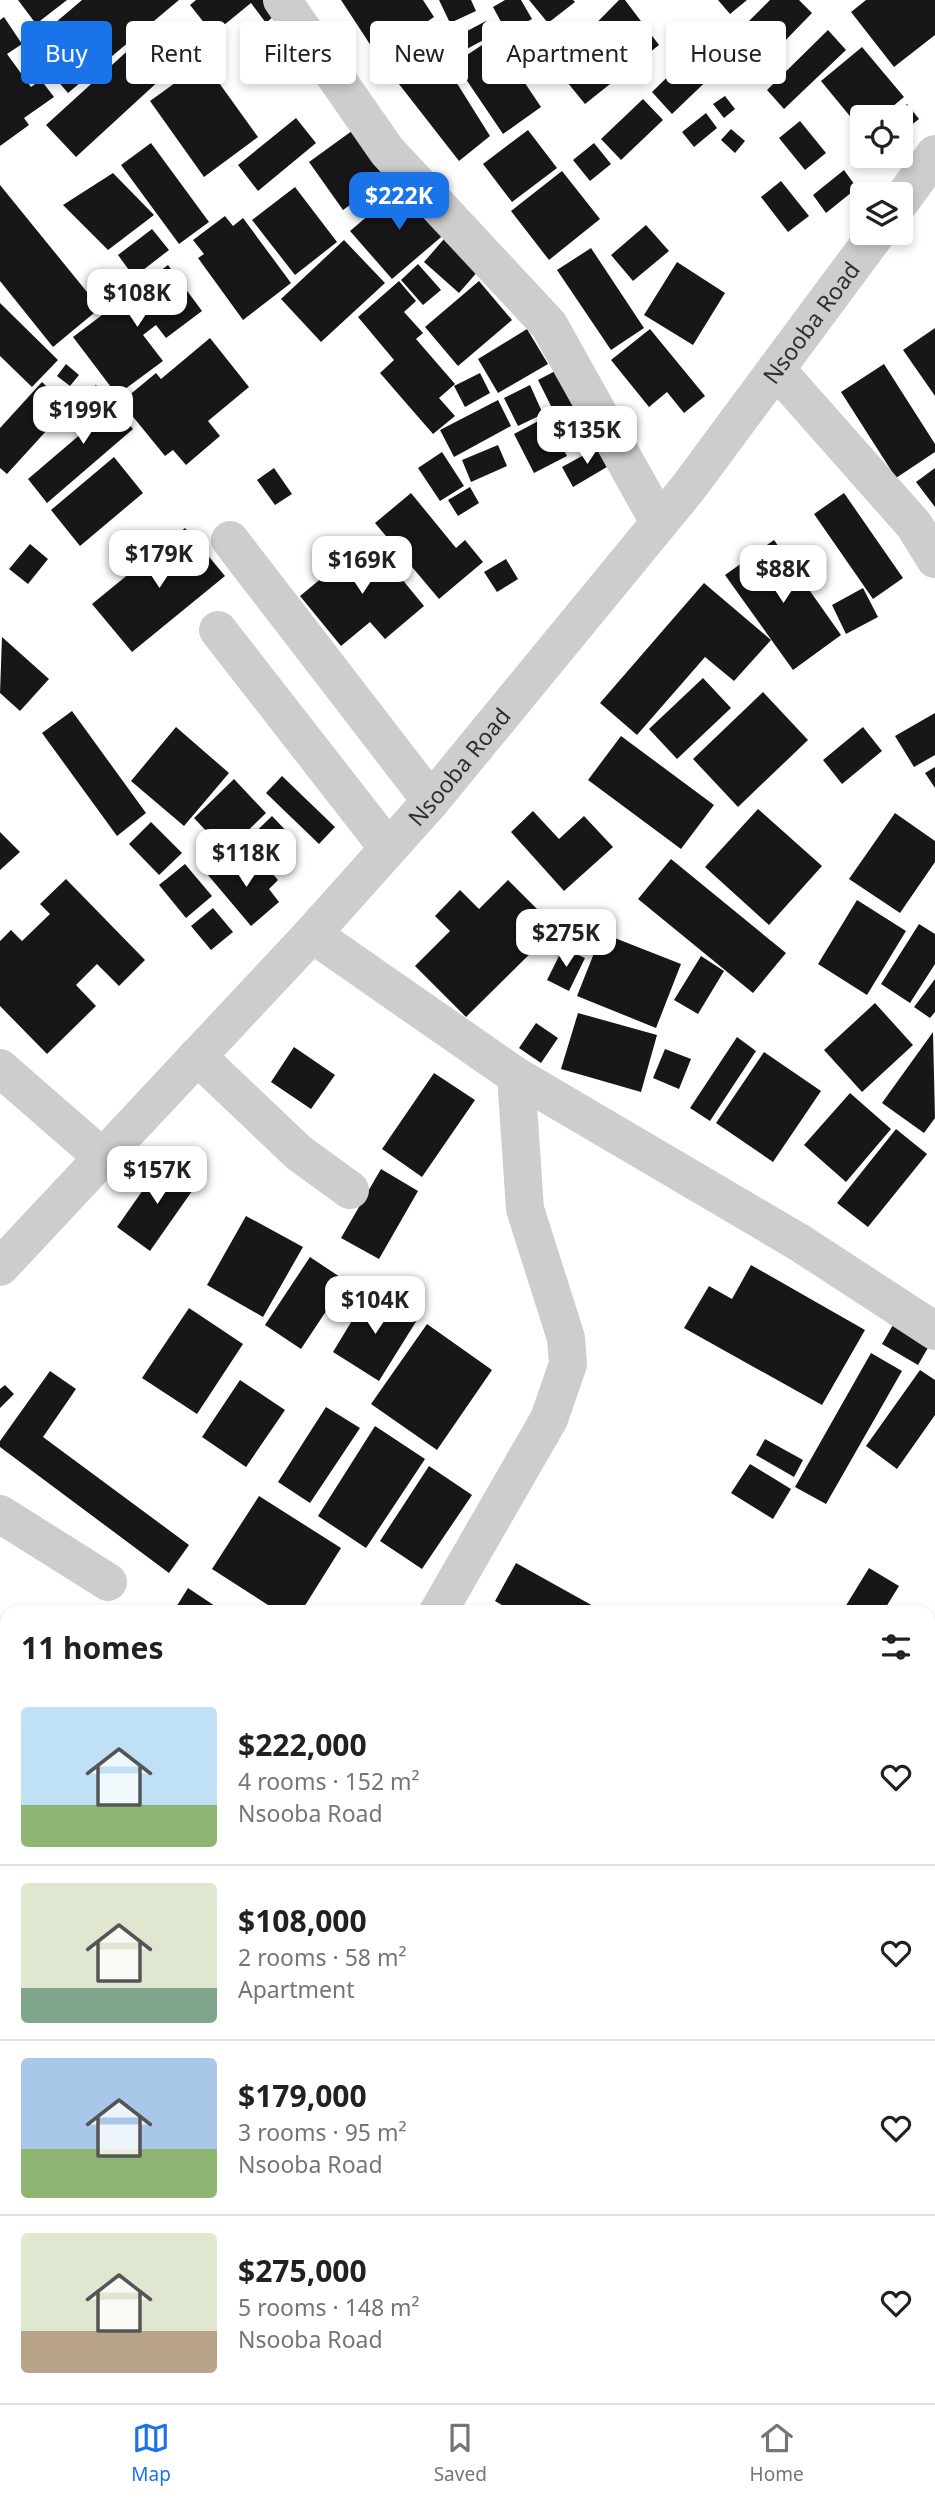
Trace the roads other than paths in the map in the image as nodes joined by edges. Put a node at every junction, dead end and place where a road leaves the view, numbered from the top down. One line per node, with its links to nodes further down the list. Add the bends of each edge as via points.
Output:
1 (282, 0): 6 (street, via 387,151 549,325)
2 (935, 154): 3 (street)
3 (913, 184)
4 (868, 245): 5 (street, Nsooba Road)
5 (776, 369): 6 (street, Nsooba Road); 8 (street, via 915,525)
6 (659, 522): 10 (street, Nsooba Road)
7 (230, 540): 10 (street)
8 (935, 559)
9 (218, 630): 11 (street)
10 (431, 801): 11 (street, Nsooba Road)
11 (388, 848): 12 (street, Nsooba Road)
12 (312, 934): 13 (street, Nsooba Road); 15 (street)
13 (197, 1056): 16 (street, Nsooba Road); 17 (street, via 299,1153)
14 (0, 1068): 16 (street)
15 (516, 1076): 19 (street, via 800,1243); 22 (street, via 525,1209 566,1338 568,1364 549,1419)
16 (102, 1157): 18 (street, Nsooba Road)
17 (350, 1190)
18 (0, 1267)
19 (935, 1331)
20 (0, 1514): 21 (street)
21 (108, 1583)
22 (442, 1605)

